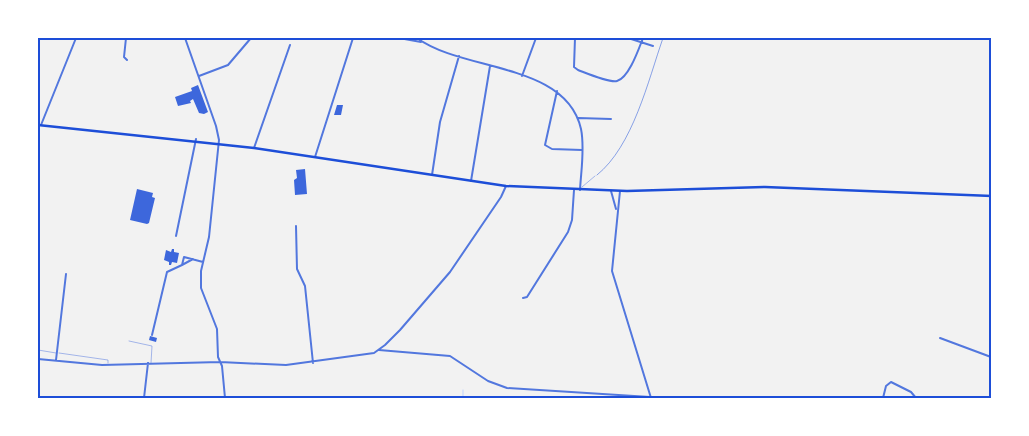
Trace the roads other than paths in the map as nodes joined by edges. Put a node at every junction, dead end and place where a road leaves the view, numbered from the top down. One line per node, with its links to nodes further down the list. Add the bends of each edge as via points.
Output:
1 (76, 38): 24 (street)
2 (126, 38): 17 (street, via 124,57)
3 (185, 38): 19 (street)
4 (251, 38): 19 (street, via 228,66)
5 (353, 38): 29 (street)
6 (399, 38): 12 (street, via 415,43)
7 (418, 38): 12 (street)
8 (536, 38): 20 (street)
9 (575, 38): 13 (street, via 574,67 614,82 622,79)
10 (628, 38): 13 (street)
11 (643, 38): 13 (street)
12 (422, 39): 16 (street)
13 (641, 42): 15 (street)
14 (290, 45): 27 (street)
15 (653, 46)
16 (460, 56): 18 (street); 30 (street, via 440,122)
17 (127, 60)
18 (490, 66): 20 (street); 32 (street)
19 (198, 76): 26 (street, via 216,126)
20 (522, 76): 21 (street)
21 (557, 91): 22 (street, via 570,103); 28 (street, via 545,145 552,149)
22 (578, 118): 23 (street); 28 (street)
23 (611, 118)
24 (39, 125): 25 (main road)
25 (196, 140): 26 (main road); 41 (street)
26 (218, 144): 27 (main road); 43 (street, via 209,237)
27 (254, 148): 29 (main road)
28 (582, 150): 35 (street)
29 (315, 157): 30 (main road)
30 (432, 175): 32 (main road)
31 (596, 176): 35 (lane)
32 (471, 181): 33 (main road)
33 (506, 186): 34 (main road); 54 (street, via 450,272)
34 (574, 190): 35 (main road); 47 (street, via 570,228 527,297)
35 (580, 190): 36 (main road)
36 (611, 191): 37 (main road); 39 (street)
37 (620, 191): 38 (main road, via 765,187); 39 (street)
38 (991, 195)
39 (617, 211): 66 (street, via 612,271)
40 (296, 226): 62 (street, via 297,269 305,286)
41 (176, 236)
42 (193, 259): 43 (street); 44 (street); 44 (street, via 184,257)
43 (203, 262): 60 (street, via 201,288 218,329)
44 (182, 265): 49 (street, via 167,272)
45 (66, 274): 55 (street)
46 (992, 290): 48 (street)
47 (522, 298)
48 (992, 298)
49 (152, 335)
50 (940, 338): 56 (street)
51 (129, 341): 61 (lane, via 152,346)
52 (992, 346): 56 (street)
53 (38, 350): 55 (lane)
54 (379, 350): 62 (street); 66 (street, via 450,356 488,381 507,388)
55 (57, 353): 58 (street); 63 (lane, via 108,360)
56 (991, 357): 59 (street)
57 (38, 358): 58 (street)
58 (56, 360): 63 (street)
59 (992, 361)
60 (220, 362): 61 (street); 62 (street); 65 (street)
61 (150, 363): 63 (street); 64 (street)
62 (313, 363)
63 (109, 365)
64 (144, 398)
65 (225, 398)
66 (650, 398)
67 (883, 398): 68 (street, via 886,386 891,382)
68 (916, 398)

